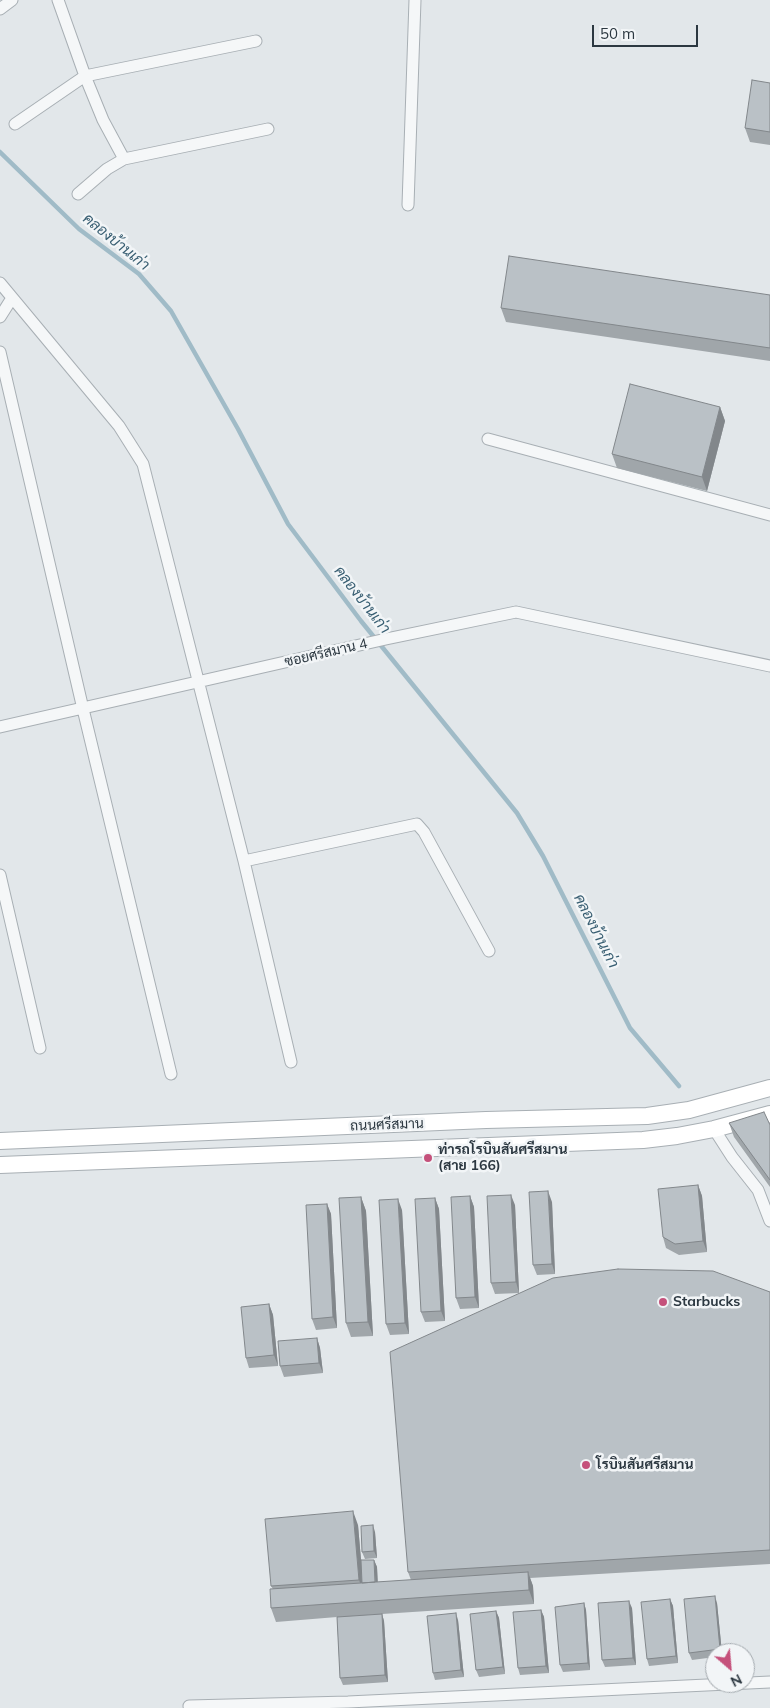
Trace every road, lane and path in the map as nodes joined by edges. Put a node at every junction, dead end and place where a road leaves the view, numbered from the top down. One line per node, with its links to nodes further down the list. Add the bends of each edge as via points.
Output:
1 (12, 0): 4 (street)
2 (58, 0): 6 (street)
3 (415, 0): 11 (street)
4 (0, 9)
5 (256, 41): 6 (street)
6 (85, 76): 7 (street); 9 (street)
7 (15, 124)
8 (268, 129): 9 (street)
9 (124, 159): 10 (street)
10 (78, 194)
11 (408, 205)
12 (0, 283): 13 (street)
13 (12, 298): 14 (street); 19 (street, via 119,426 143,464)
14 (0, 317)
15 (0, 352): 20 (street)
16 (488, 439): 17 (street)
17 (770, 515)
18 (770, 666): 19 (street, ซอยศรีสมาน 4, via 516,612 386,638)
19 (198, 682): 20 (street, ซอยศรีสมาน 4); 22 (street)
20 (83, 709): 21 (street, ซอยศรีสมาน 4); 27 (street)
21 (0, 727)
22 (244, 861): 24 (street, via 417,824); 26 (street)
23 (0, 875): 25 (street)
24 (489, 952)
25 (40, 1048)
26 (291, 1062)
27 (171, 1074)
28 (770, 1088): 31 (main road, ถนนศรีสมาน, via 689,1110 647,1116)
29 (770, 1114): 30 (main road, ถนนศรีสมาน)
30 (714, 1129): 32 (main road, ถนนศรีสมาน, via 677,1136 589,1142); 33 (street, via 758,1190)
31 (0, 1141)
32 (0, 1165)
33 (770, 1221)
34 (770, 1682): 35 (street)
35 (348, 1705): 36 (street)
36 (189, 1706)

